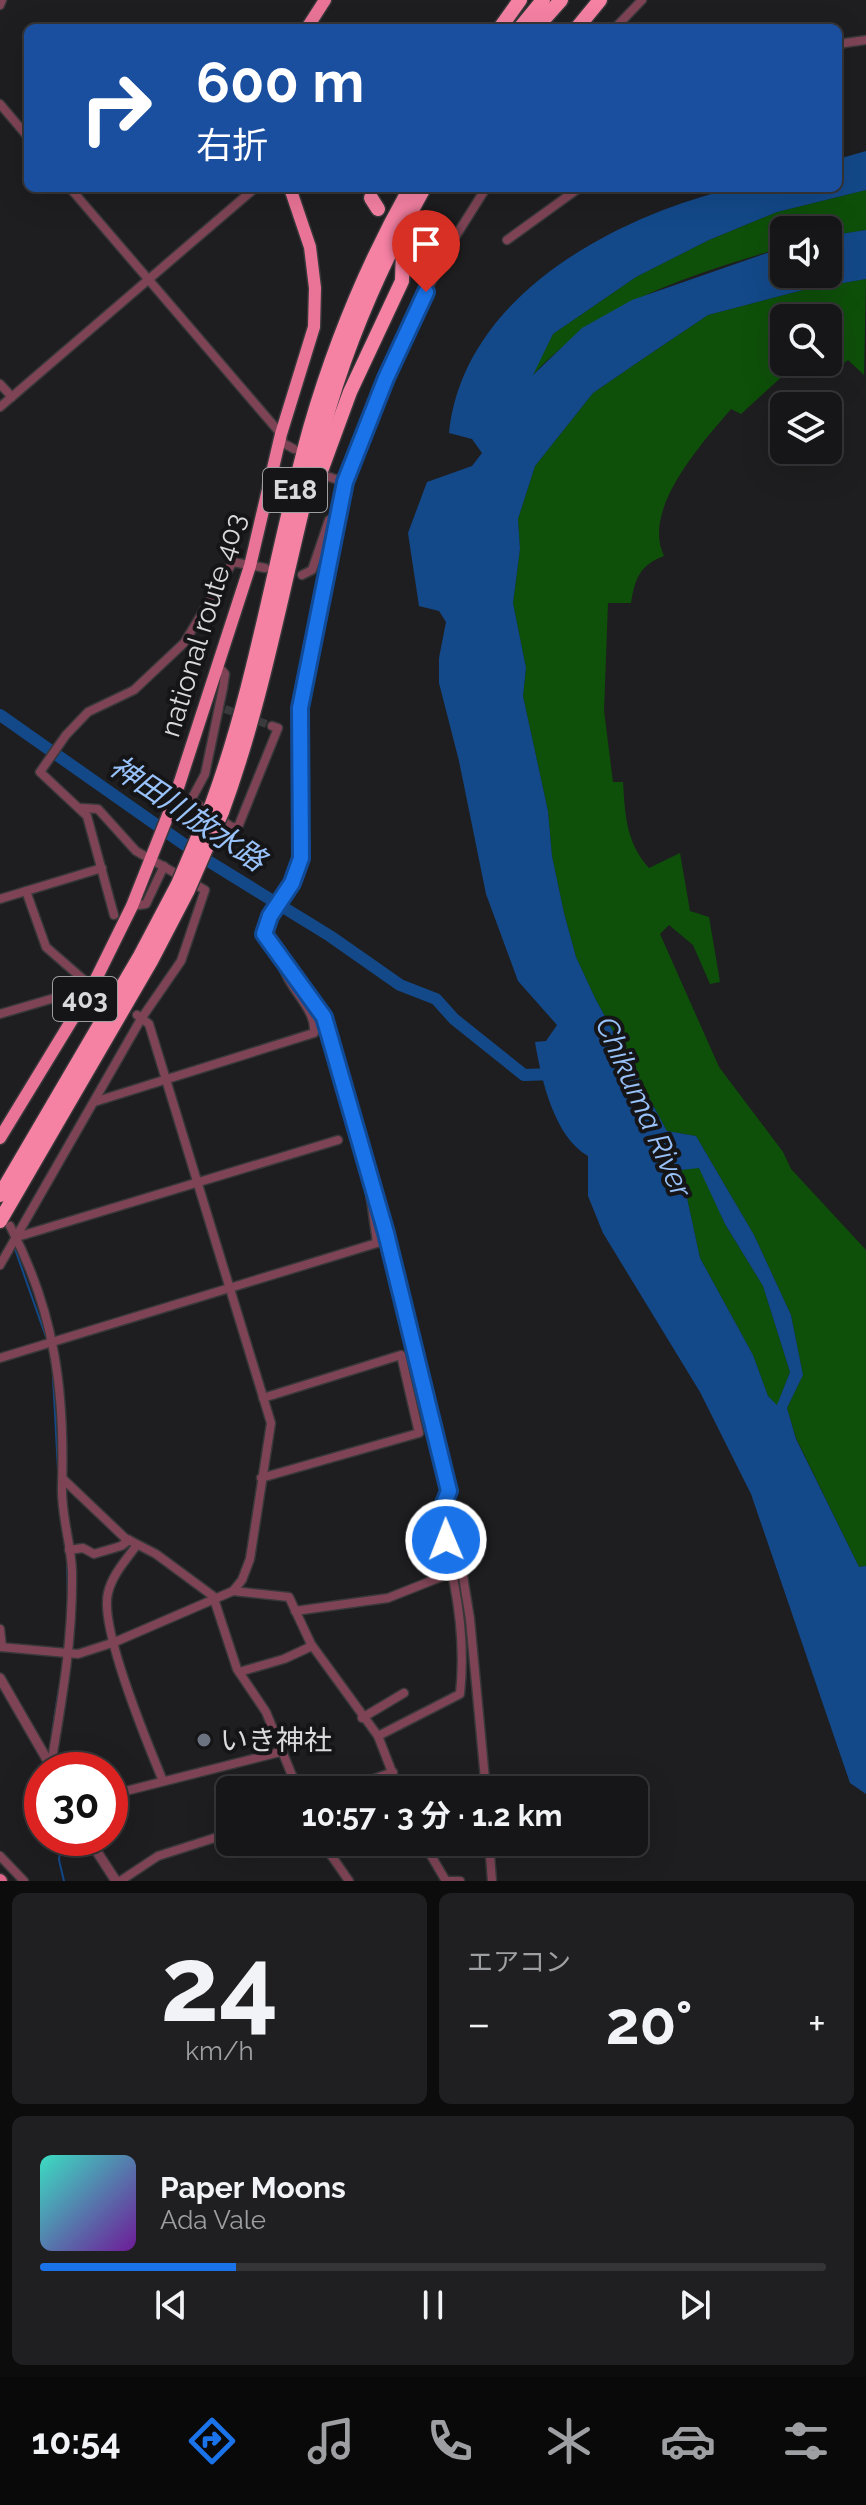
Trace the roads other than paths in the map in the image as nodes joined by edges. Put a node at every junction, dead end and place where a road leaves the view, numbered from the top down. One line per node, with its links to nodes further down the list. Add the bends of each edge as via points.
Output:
1 (325, 0): 7 (highway)
2 (520, 0): 8 (highway)
3 (543, 0): 9 (highway)
4 (561, 0): 10 (highway)
5 (600, 0): 11 (highway)
6 (642, 0): 12 (street)
7 (310, 24)
8 (503, 24)
9 (523, 24)
10 (540, 24)
11 (580, 24)
12 (619, 24)
13 (866, 40): 14 (street)
14 (842, 43)
15 (0, 104): 16 (street)
16 (24, 132)
17 (73, 192): 26 (street)
18 (250, 192): 26 (street)
19 (291, 192): 30 (highway, national route 403 / 403, via 310,247 314,327)
20 (405, 192): 42 (highway, E18, via 321,393)
21 (422, 192): 38 (highway, E18, via 373,289 332,397)
22 (483, 192): 33 (street, via 414,315)
23 (573, 192): 24 (street)
24 (507, 240)
25 (403, 249): 38 (highway, via 402,281 339,419)
26 (148, 282): 28 (street); 30 (street)
27 (0, 384): 28 (street)
28 (12, 397): 29 (street)
29 (0, 407)
30 (281, 434): 31 (street, via 283,443); 35 (highway, national route 403 / 403)
31 (294, 449)
32 (326, 476): 33 (street)
33 (345, 482): 34 (street)
34 (337, 518): 37 (street, via 329,520 312,570); 51 (street, via 300,708 301,858 270,916 265,938)
35 (250, 566): 36 (street); 39 (highway, national route 403 / 403); 41 (street, via 233,562 184,643 134,690 88,712 40,772)
36 (265, 568)
37 (302, 575)
38 (273, 647): 42 (highway, E18, via 250,731)
39 (218, 666): 40 (street, via 225,674 222,709 205,774 191,800 238,827 268,760 278,728); 43 (highway, national route 403 / 403)
40 (272, 726)
41 (82, 808): 43 (street, via 98,809 136,851); 45 (street)
42 (217, 808): 46 (highway, E18, bridge)
43 (153, 855): 44 (street); 49 (highway, national route 403 / 403)
44 (164, 866): 49 (street, via 146,904); 56 (street, via 205,890 181,961)
45 (102, 868): 47 (street); 50 (street)
46 (183, 887): 63 (highway, E18); 64 (highway, E18)
47 (26, 891): 48 (street); 52 (street, via 46,947)
48 (0, 899)
49 (132, 906): 53 (highway, national route 403 / 403)
50 (114, 915)
51 (282, 962): 57 (street, via 284,975 311,1016 314,1033); 61 (street, via 324,1017)
52 (77, 975): 53 (street); 54 (street)
53 (98, 990): 54 (street); 59 (highway, national route 403 / 403)
54 (65, 995): 55 (street)
55 (0, 1014)
56 (139, 1017): 57 (street, via 149,1024); 58 (street)
57 (165, 1078): 58 (street); 62 (street)
58 (93, 1102): 65 (street)
59 (0, 1138)
60 (338, 1140): 62 (street)
61 (370, 1183): 67 (street, via 377,1243); 73 (street)
62 (197, 1184): 65 (street); 67 (street)
63 (0, 1195)
64 (5, 1224): 65 (street)
65 (16, 1237): 66 (street); 68 (street)
66 (0, 1265)
67 (229, 1288): 68 (street); 70 (street)
68 (54, 1341): 69 (street); 72 (street)
69 (0, 1358)
70 (263, 1398): 71 (street, via 271,1423); 71 (street, via 401,1355 419,1433)
71 (261, 1478): 77 (street, via 250,1559)
72 (63, 1479): 74 (street); 75 (street)
73 (449, 1491): 76 (street, via 444,1503); 97 (street, via 470,1619)
74 (132, 1543): 75 (street, via 94,1554 83,1548); 78 (street, via 156,1554); 81 (street, via 106,1597)
75 (69, 1550): 84 (street)
76 (451, 1573): 79 (street, via 388,1598); 89 (street, via 463,1664 460,1694)
77 (233, 1591): 78 (street); 79 (street, via 289,1597)
78 (215, 1599): 81 (street); 85 (street)
79 (295, 1611): 82 (street)
80 (0, 1629): 83 (street)
81 (115, 1642): 84 (street); 98 (street)
82 (312, 1646): 85 (street); 88 (street)
83 (1, 1647): 84 (street)
84 (70, 1652): 91 (street)
85 (239, 1672): 92 (street, via 266,1712)
86 (0, 1678): 90 (street)
87 (404, 1693): 88 (street)
88 (362, 1718): 89 (street)
89 (378, 1736): 93 (street)
90 (43, 1752)
91 (54, 1752)
92 (280, 1752): 94 (street); 98 (street)
93 (393, 1772): 95 (street); 96 (street)
94 (291, 1776)
95 (382, 1776)
96 (394, 1776)
97 (485, 1776)
98 (163, 1781): 99 (street)
99 (128, 1790)
100 (216, 1837): 107 (street, via 158,1856)
101 (0, 1856): 106 (street)
102 (101, 1856): 107 (street)
103 (332, 1856): 108 (street)
104 (431, 1856): 109 (street)
105 (490, 1856): 111 (street)
106 (24, 1881)
107 (118, 1881)
108 (349, 1881)
109 (446, 1881): 110 (street)
110 (460, 1881)
111 (492, 1881)

